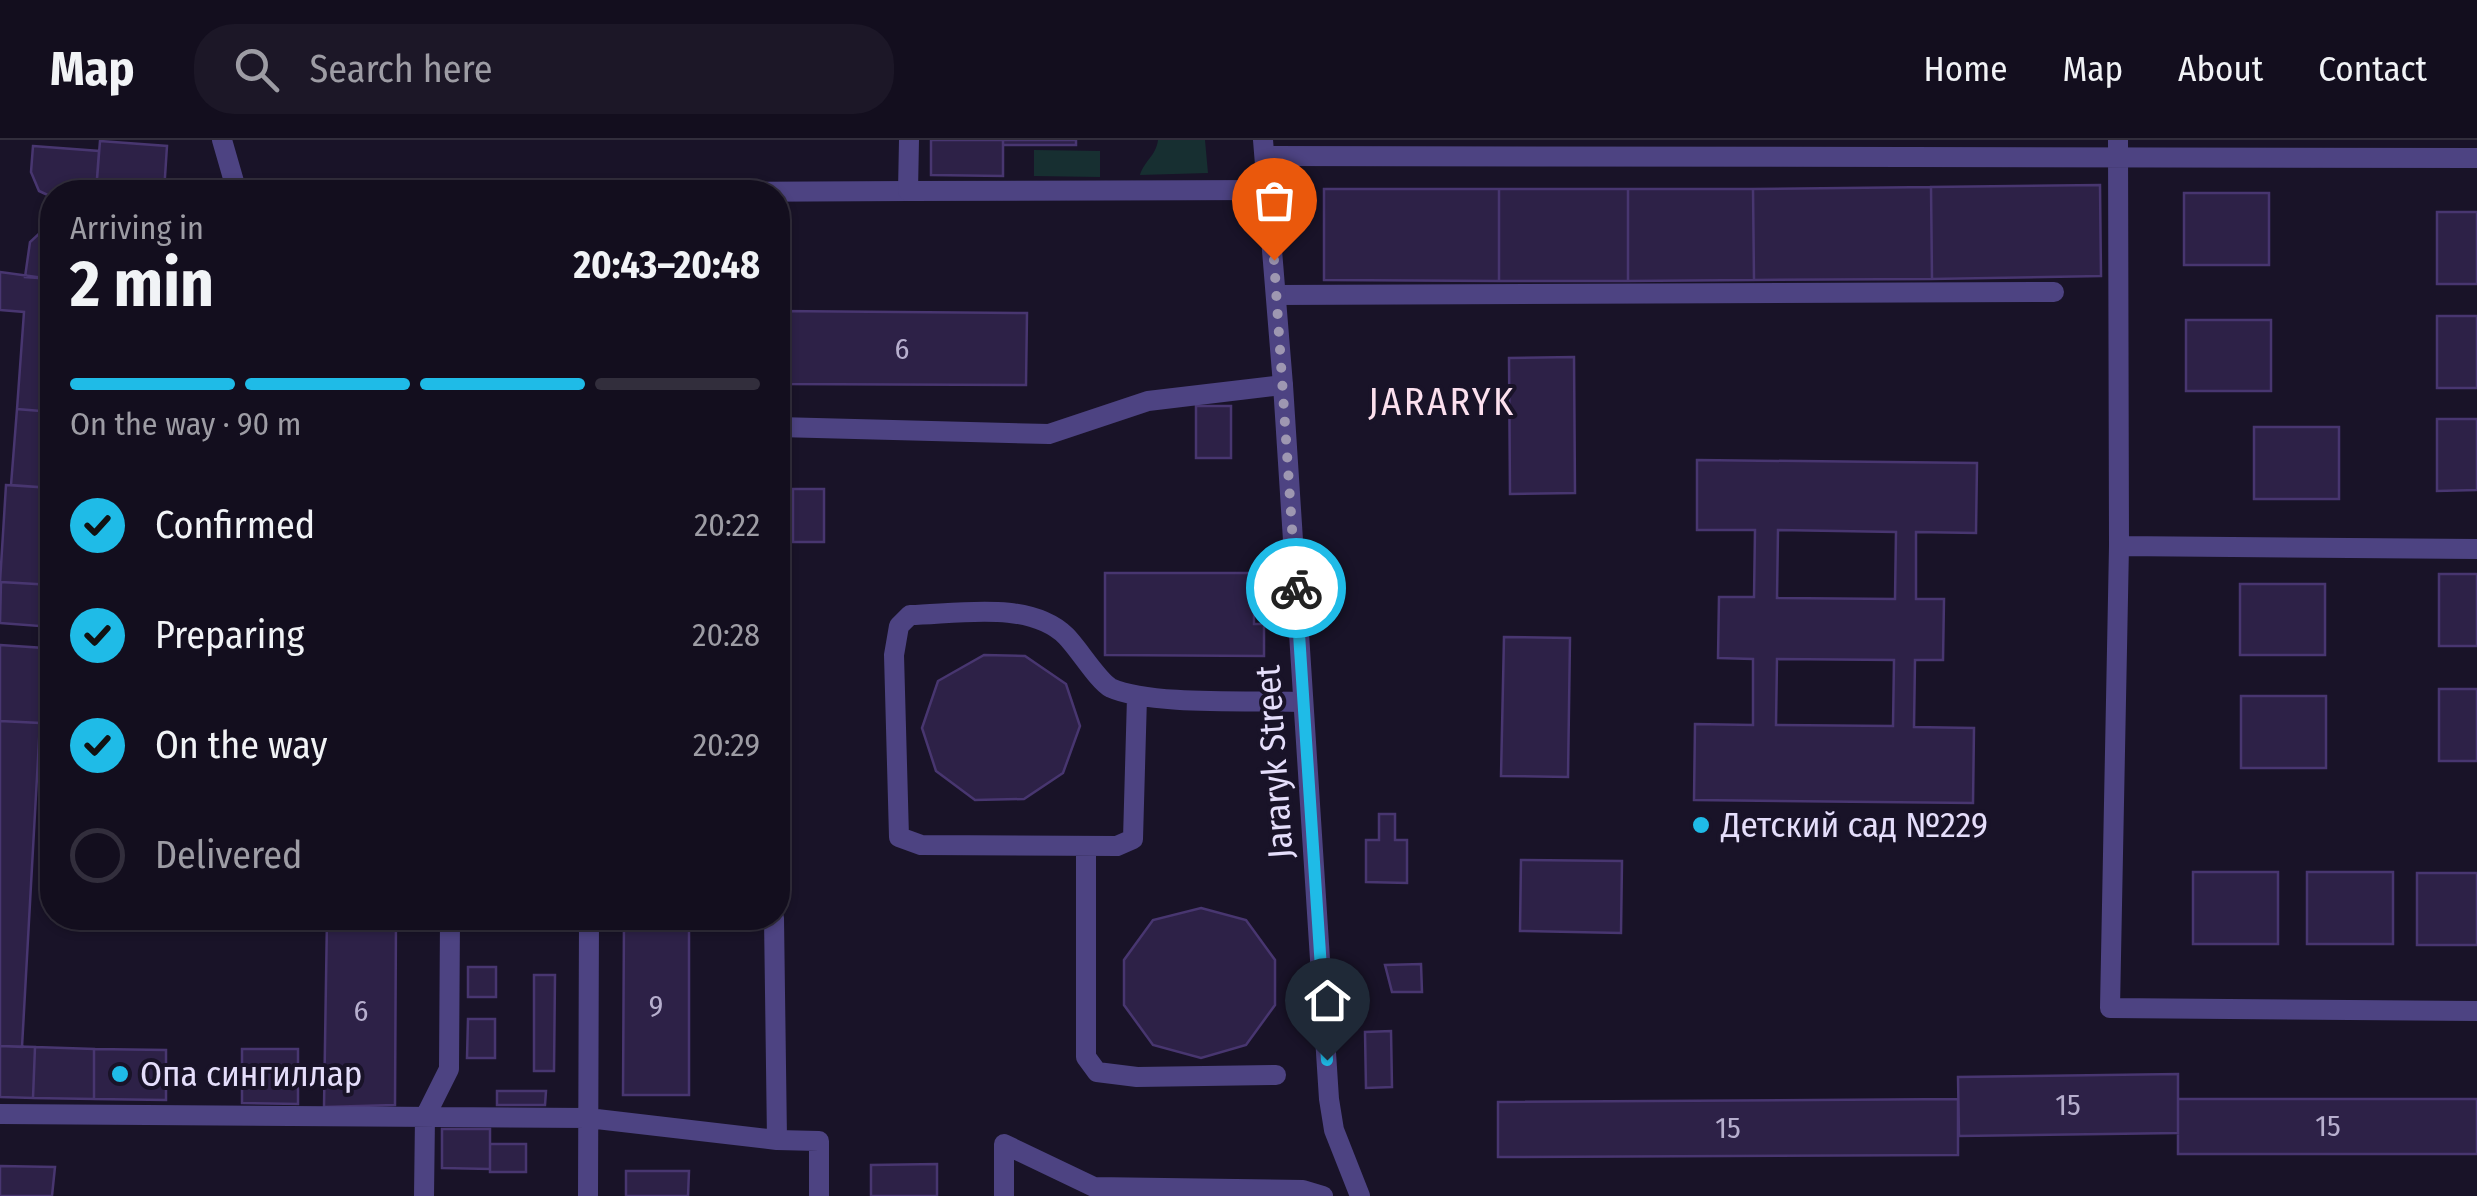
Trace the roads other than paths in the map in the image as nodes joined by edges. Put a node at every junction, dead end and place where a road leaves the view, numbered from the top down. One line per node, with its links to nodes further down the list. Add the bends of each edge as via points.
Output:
1 (222, 140): 8 (street)
2 (909, 140): 10 (street)
3 (1264, 148): 4 (street); 9 (street, Jararyk Street)
4 (1643, 148): 5 (street)
5 (1696, 148): 6 (street)
6 (2118, 148): 7 (street); 16 (street)
7 (2470, 152)
8 (234, 180)
9 (1268, 190): 10 (street); 13 (street, Jararyk Street)
10 (908, 191): 11 (street)
11 (790, 192)
12 (2054, 292): 13 (street)
13 (1276, 295): 14 (street, Jararyk Street)
14 (1283, 385): 15 (street, via 1148,401 1049,434); 19 (street, Jararyk Street)
15 (790, 427)
16 (2119, 546): 17 (street); 24 (street, via 2110,1008)
17 (2477, 549)
18 (1137, 697): 19 (street); 20 (street, via 1133,838 1117,846); 20 (street, via 1106,686 1051,622 1009,613 910,614 899,626 899,837 921,845)
19 (1303, 702): 36 (street, Jararyk Street, via 1329,1099)
20 (1086, 846): 25 (street, via 1086,1057 1096,1072)
21 (450, 930): 27 (street, via 450,1069)
22 (589, 930): 28 (street)
23 (774, 930): 29 (street)
24 (2477, 1011)
25 (1276, 1075)
26 (0, 1114): 27 (street)
27 (424, 1118): 28 (street); 31 (street)
28 (588, 1118): 29 (street); 32 (street)
29 (777, 1140): 33 (street, via 819,1141)
30 (1094, 1192): 34 (street, via 1004,1144); 35 (street, via 1303,1190)
31 (424, 1196)
32 (588, 1196)
33 (819, 1196)
34 (1004, 1196)
35 (1323, 1196)
36 (1360, 1196)

